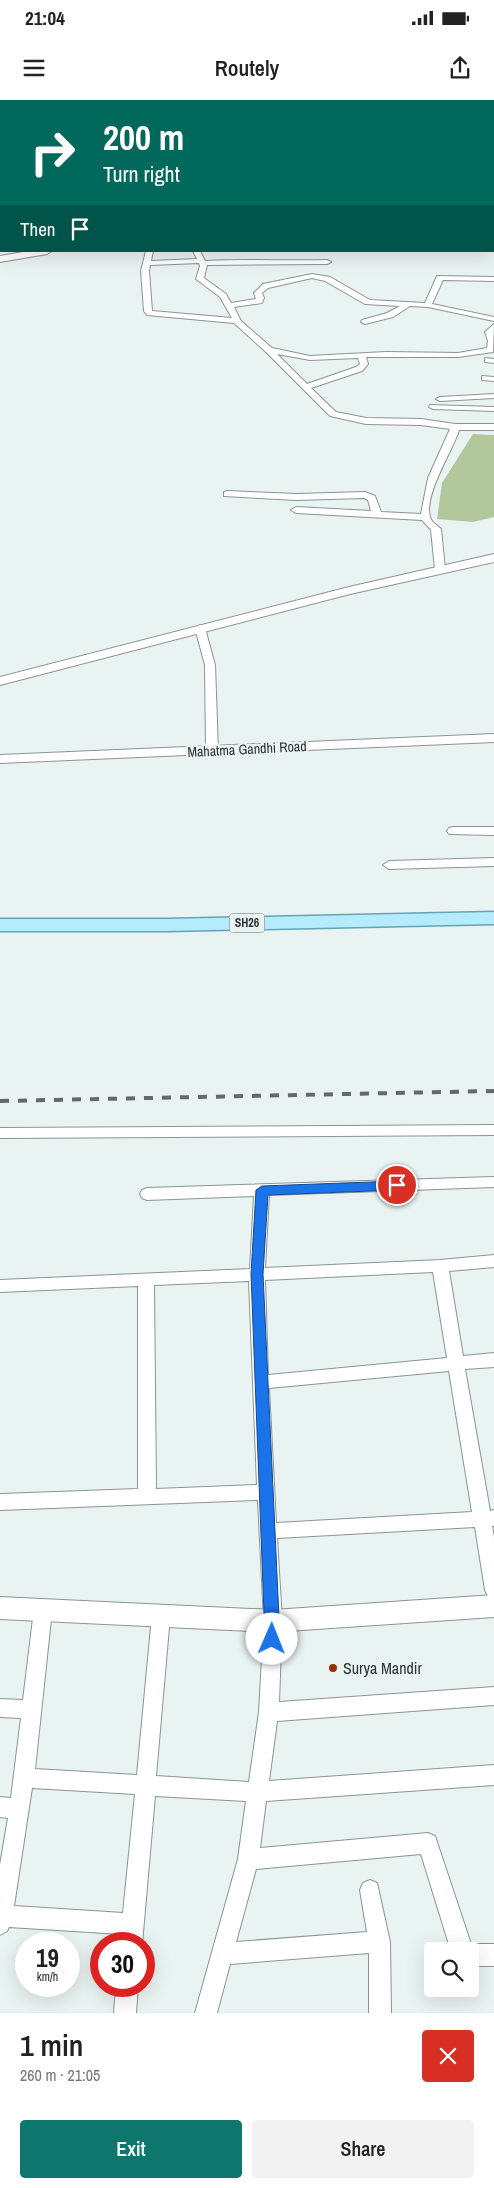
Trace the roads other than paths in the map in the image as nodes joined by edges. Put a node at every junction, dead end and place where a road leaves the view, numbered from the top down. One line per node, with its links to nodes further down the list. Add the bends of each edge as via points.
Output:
1 (20, 252): 5 (main road)
2 (41, 252): 6 (main road)
3 (150, 252): 9 (street)
4 (197, 252): 7 (street)
5 (0, 255)
6 (0, 259)
7 (202, 262): 8 (street); 9 (street); 13 (street, via 200,279 222,296)
8 (328, 262)
9 (147, 263): 16 (street, via 150,314)
10 (494, 278): 12 (street, via 440,278)
11 (408, 304): 12 (street); 13 (street, via 368,302 327,279 312,276 266,286 258,293 260,298 257,302); 17 (street, via 390,315)
12 (428, 305): 15 (street)
13 (231, 309): 14 (street); 16 (street)
14 (196, 312)
15 (494, 319)
16 (237, 321): 20 (street)
17 (365, 322)
18 (492, 330): 19 (street)
19 (493, 341): 21 (street, via 490,350 458,355)
20 (269, 350): 21 (street, via 305,358); 22 (street)
21 (361, 355): 22 (street, via 364,364 359,368)
22 (306, 387): 25 (street, via 333,414 366,421 421,422)
23 (494, 396): 24 (street, via 434,403)
24 (494, 409)
25 (455, 427): 26 (street); 30 (street, via 428,496)
26 (494, 427)
27 (227, 494): 29 (street, via 365,495 372,498)
28 (296, 510): 29 (street)
29 (377, 515): 30 (street)
30 (426, 518): 32 (street, via 436,529)
31 (494, 560): 32 (street)
32 (440, 569): 33 (street)
33 (200, 628): 34 (street); 36 (street, via 210,665)
34 (0, 681)
35 (494, 738): 36 (street, Mahatma Gandhi Road)
36 (212, 751): 37 (street, Mahatma Gandhi Road)
37 (0, 759)
38 (453, 831): 39 (street)
39 (494, 831)
40 (494, 862): 41 (street)
41 (389, 864)
42 (494, 918): 43 (main road, SH26)
43 (0, 925)
44 (494, 926): 45 (main road, SH26)
45 (0, 934)
46 (494, 1130): 47 (street)
47 (0, 1133)
48 (494, 1182): 49 (street)
49 (262, 1190): 50 (street); 53 (street)
50 (148, 1194)
51 (494, 1262): 52 (street)
52 (440, 1266): 53 (street); 57 (street)
53 (257, 1274): 54 (street); 58 (street)
54 (146, 1280): 55 (street); 60 (street)
55 (0, 1286)
56 (494, 1360): 57 (street)
57 (456, 1364): 58 (street); 62 (street)
58 (260, 1382): 59 (street)
59 (266, 1492): 60 (street); 63 (street)
60 (147, 1496): 61 (street)
61 (0, 1502)
62 (488, 1518): 63 (street); 64 (street)
63 (268, 1531): 69 (street)
64 (494, 1590)
65 (494, 1606): 69 (street)
66 (0, 1608): 67 (street)
67 (43, 1610): 68 (street); 72 (street)
68 (161, 1616): 69 (street); 76 (street)
69 (273, 1621): 73 (street)
70 (494, 1696): 73 (street)
71 (0, 1708): 72 (street)
72 (32, 1709): 75 (street)
73 (270, 1712): 77 (street)
74 (494, 1774): 77 (street)
75 (23, 1778): 76 (street); 78 (street)
76 (146, 1786): 77 (street); 83 (street)
77 (257, 1792): 79 (street)
78 (10, 1808): 81 (street)
79 (248, 1859): 85 (street, via 428,1843); 86 (street)
80 (370, 1890): 84 (street)
81 (0, 1918): 82 (street)
82 (116, 1932)
83 (132, 1932)
84 (379, 1942): 86 (street); 92 (street)
85 (459, 1942)
86 (223, 1954): 91 (street)
87 (479, 1955): 88 (street)
88 (494, 1955)
89 (126, 1997): 90 (street)
90 (125, 2013)
91 (206, 2013)
92 (380, 2013)

